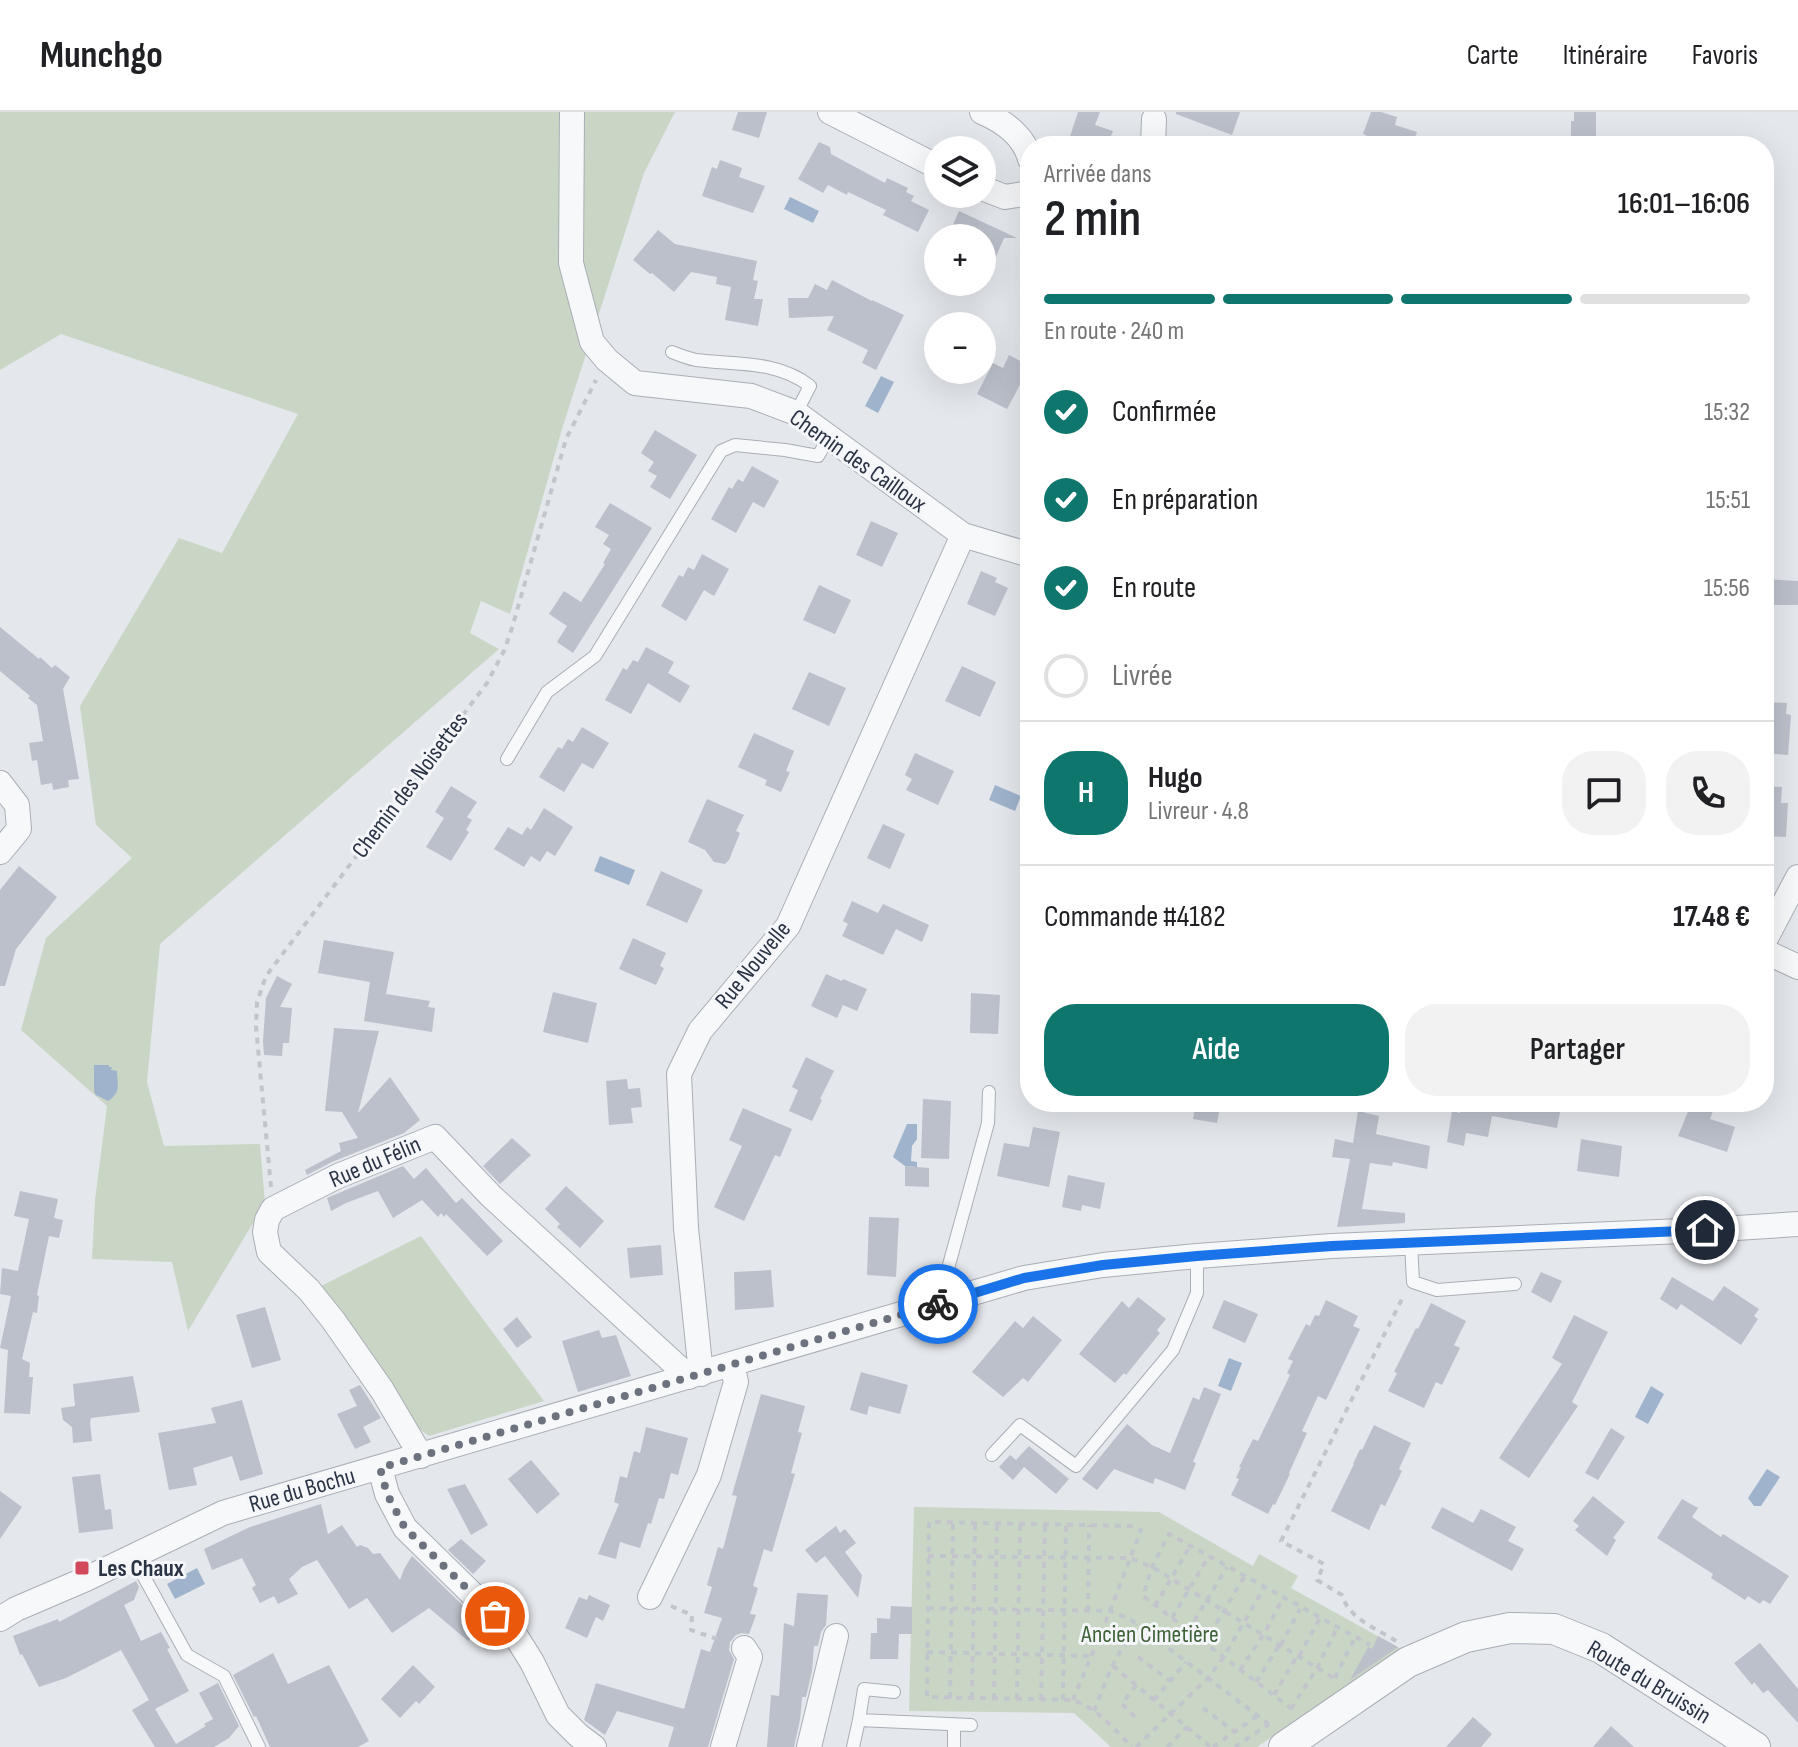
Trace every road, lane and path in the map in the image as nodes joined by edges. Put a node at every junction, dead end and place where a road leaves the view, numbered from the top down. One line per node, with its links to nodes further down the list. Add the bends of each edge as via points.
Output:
1 (572, 112): 11 (street, Chemin des Cailloux, via 571,263 592,342)
2 (830, 112): 7 (street)
3 (982, 112): 6 (street, via 1011,128)
4 (1154, 119): 5 (street)
5 (1153, 136)
6 (1020, 140)
7 (924, 160)
8 (996, 193): 9 (street)
9 (1020, 195)
10 (672, 352): 12 (lane, via 764,365 799,377 810,386)
11 (607, 360): 12 (street, Chemin des Cailloux, via 635,383 751,396); 24 (path, Chemin des Noisettes, via 566,439 499,662 266,976 256,1027)
12 (796, 413): 13 (street, Chemin des Cailloux)
13 (829, 437): 14 (street, Chemin des Cailloux); 16 (lane, via 818,456 735,445 721,451 595,656 547,692)
14 (963, 535): 15 (street, Chemin des Cailloux); 32 (street, Rue Nouvelle, via 788,926 700,1031 679,1074)
15 (1020, 551)
16 (507, 759)
17 (0, 783): 18 (street, via 17,805 19,829)
18 (0, 852)
19 (1798, 877): 20 (street)
20 (1774, 923)
21 (1774, 956): 22 (street)
22 (1798, 967)
23 (989, 1092): 30 (lane, via 988,1123 944,1283)
24 (273, 1209): 32 (street, Rue du Félin, via 435,1137 491,1196); 34 (street, via 265,1232 269,1252 333,1320)
25 (1798, 1224): 26 (street, Rue du Bochu)
26 (1411, 1243): 27 (street, Rue du Bochu); 28 (lane)
27 (1197, 1256): 30 (street, Rue du Bochu, via 1024,1278); 33 (lane, via 1197,1293 1173,1350 1076,1466 1020,1425)
28 (1413, 1282): 29 (lane, via 1437,1290); 89 (path, via 1281,1541 1324,1564 1317,1580 1342,1595 1345,1606 1360,1619)
29 (1515, 1284)
30 (947, 1301): 31 (street, Rue du Bochu)
31 (732, 1365): 32 (street, Rue du Bochu); 61 (street, via 736,1382 709,1475)
32 (695, 1375): 34 (street, Rue du Bochu)
33 (992, 1455)
34 (421, 1456): 35 (street, Rue du Bochu)
35 (380, 1468): 48 (street, Rue du Bochu, via 223,1513); 134 (street, via 405,1528 517,1638 558,1715)
36 (953, 1522): 37 (path); 44 (path, via 929,1522); 45 (path)
37 (975, 1523): 38 (path); 46 (path)
38 (997, 1524): 39 (path); 49 (path)
39 (1020, 1524): 40 (path); 50 (path)
40 (1045, 1525): 41 (path); 51 (path)
41 (1066, 1525): 42 (path); 52 (path)
42 (1089, 1525): 53 (path); 54 (path, via 1141,1530)
43 (1190, 1546): 47 (path); 55 (path, via 1169,1534); 58 (path)
44 (928, 1556): 45 (path); 65 (path)
45 (952, 1556): 46 (path); 66 (path)
46 (974, 1556): 49 (path); 67 (path)
47 (1209, 1556): 56 (path); 60 (path)
48 (133, 1557): 78 (street, Rue du Bochu); 133 (lane, via 187,1655 224,1676)
49 (997, 1557): 50 (path); 69 (path)
50 (1019, 1557): 51 (path); 70 (path)
51 (1044, 1557): 52 (path); 71 (path)
52 (1066, 1557): 53 (path); 72 (path)
53 (1089, 1558): 54 (path); 73 (path)
54 (1130, 1558): 55 (path); 74 (path)
55 (1152, 1567): 58 (path); 64 (path, via 1143,1596)
56 (1227, 1567): 57 (path); 63 (path)
57 (1245, 1576): 59 (path); 75 (path)
58 (1172, 1579): 60 (path); 64 (path)
59 (1264, 1587): 62 (path); 79 (path)
60 (1190, 1589): 63 (path); 76 (path)
61 (650, 1597): 90 (path, via 692,1615 691,1630)
62 (1283, 1598): 68 (path); 83 (path)
63 (1208, 1600): 75 (path); 82 (path)
64 (1155, 1606): 76 (path)
65 (928, 1608): 66 (path); 91 (path)
66 (951, 1608): 67 (path); 92 (path)
67 (973, 1608): 69 (path); 93 (path)
68 (1301, 1608): 77 (path); 87 (path)
69 (995, 1609): 70 (path); 94 (path)
70 (1018, 1609): 71 (path); 95 (path)
71 (1043, 1610): 72 (path); 96 (path)
72 (1065, 1610): 73 (path); 97 (path)
73 (1088, 1611): 74 (path)
74 (1110, 1611): 80 (path); 98 (path)
75 (1225, 1611): 79 (path); 86 (path)
76 (1172, 1618): 82 (path)
77 (1320, 1618): 81 (path); 99 (path)
78 (0, 1619)
79 (1244, 1622): 83 (path); 101 (path)
80 (1136, 1624): 102 (path); 103 (path)
81 (1337, 1628): 85 (path); 104 (path)
82 (1188, 1631): 86 (path)
83 (1264, 1634): 87 (path); 105 (path)
84 (836, 1636): 136 (street)
85 (1355, 1637): 88 (path); 110 (path)
86 (1204, 1644): 101 (path)
87 (1280, 1645): 99 (path); 108 (path)
88 (1370, 1645)
89 (1405, 1646)
90 (744, 1648): 135 (street, via 750,1657)
91 (927, 1652): 92 (path); 113 (path, via 927,1697)
92 (951, 1653): 93 (path); 113 (path)
93 (973, 1654): 94 (path); 114 (path)
94 (995, 1654): 95 (path); 115 (path)
95 (1018, 1654): 96 (path); 116 (path)
96 (1041, 1655): 97 (path); 117 (path)
97 (1064, 1655): 98 (path); 118 (path)
98 (1092, 1656): 119 (path)
99 (1298, 1656): 104 (path); 112 (path)
100 (1138, 1657): 107 (path)
101 (1223, 1658): 105 (path); 106 (path)
102 (1186, 1662): 106 (path); 107 (path)
103 (1113, 1666): 109 (path); 122 (path)
104 (1317, 1668): 110 (path); 112 (path, via 1291,1709)
105 (1240, 1670): 108 (path)
106 (1208, 1678): 123 (path); 124 (path)
107 (1170, 1681): 120 (path)
108 (1256, 1682): 112 (path)
109 (1136, 1685): 120 (path); 126 (path, via 1122,1704)
110 (1346, 1688): 131 (street, Route du Bruissin); 144 (street, Route du Bruissin, via 1466,1637 1510,1628 1554,1629 1601,1648)
111 (894, 1692): 125 (lane, via 864,1689)
112 (1274, 1695)
113 (950, 1698): 114 (path)
114 (972, 1698): 115 (path)
115 (994, 1699): 116 (path)
116 (1017, 1699): 117 (path)
117 (1041, 1700): 118 (path)
118 (1063, 1700): 119 (path)
119 (1073, 1700): 122 (path)
120 (1154, 1700): 123 (path)
121 (1203, 1708): 130 (path)
122 (1094, 1711): 139 (path)
123 (1170, 1714): 129 (path); 139 (path)
124 (1258, 1716): 130 (path); 131 (path)
125 (859, 1720): 127 (lane); 137 (lane)
126 (1138, 1720)
127 (954, 1724): 128 (lane); 138 (lane)
128 (971, 1725)
129 (1187, 1727): 132 (path); 140 (path)
130 (1235, 1732): 142 (path)
131 (1280, 1738): 143 (path)
132 (1203, 1740): 141 (path); 142 (path)
133 (259, 1747)
134 (594, 1747)
135 (723, 1747)
136 (809, 1747)
137 (853, 1747)
138 (954, 1747)
139 (1134, 1747)
140 (1167, 1747)
141 (1196, 1747)
142 (1212, 1747)
143 (1235, 1747)
144 (1755, 1747)

